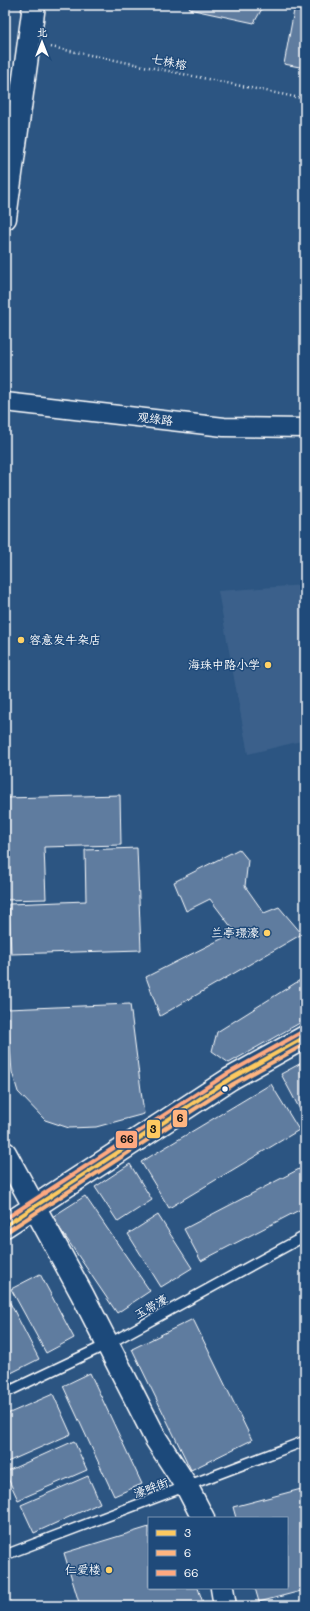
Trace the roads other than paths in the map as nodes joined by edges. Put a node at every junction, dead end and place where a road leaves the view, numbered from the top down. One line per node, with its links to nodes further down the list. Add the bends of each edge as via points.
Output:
1 (34, 5): 2 (street)
2 (5, 218)
3 (5, 402): 4 (street, 观绿路, via 224,426)
4 (305, 428)
5 (305, 1037): 7 (street, via 230,1079)
6 (5, 1153): 7 (street)
7 (35, 1205): 8 (street); 10 (street)
8 (5, 1226)
9 (305, 1236): 10 (lane, 玉带濠)
10 (108, 1344): 11 (lane, 玉带濠); 13 (street, via 156,1440)
11 (5, 1393)
12 (305, 1441): 13 (lane, 濠畔街)
13 (187, 1487): 14 (street); 15 (lane, 濠畔街)
14 (202, 1517)
15 (5, 1555)
16 (222, 1589): 17 (street)
17 (225, 1606)

